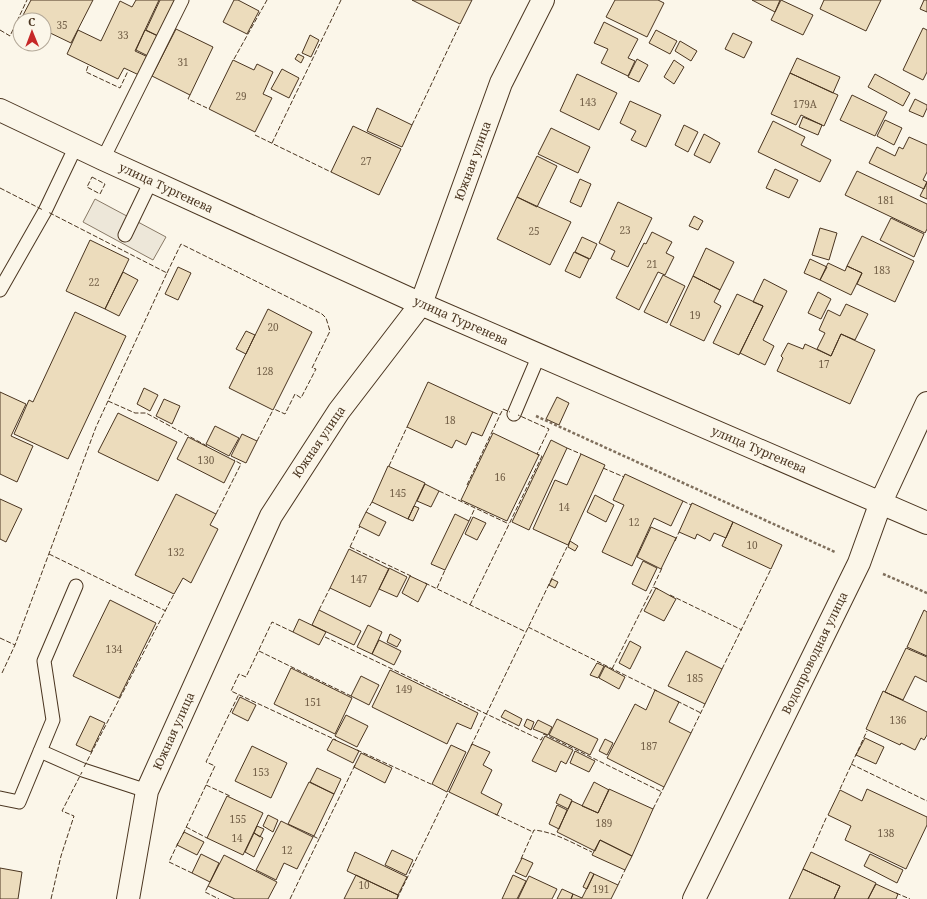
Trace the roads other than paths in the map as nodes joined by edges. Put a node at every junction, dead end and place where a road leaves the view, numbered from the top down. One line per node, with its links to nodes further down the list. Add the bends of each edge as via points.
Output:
1 (182, 0): 5 (lane)
2 (543, 0): 9 (street, Южная улица, via 501,83)
3 (0, 110): 4 (street, улица Тургенева)
4 (76, 146): 5 (street, улица Тургенева); 8 (lane, via 45,211)
5 (103, 159): 6 (street, улица Тургенева)
6 (151, 181): 7 (lane); 9 (street, улица Тургенева)
7 (124, 235)
8 (0, 290)
9 (421, 304): 10 (street, улица Тургенева); 17 (street, Южная улица, via 339,411 271,516)
10 (539, 356): 12 (lane); 13 (street, улица Тургенева)
11 (927, 403): 13 (street, Водопроводная улица)
12 (516, 410)
13 (881, 502): 14 (street, улица Тургенева); 20 (street, Водопроводная улица, via 859,563)
14 (927, 523)
15 (76, 586): 16 (lane, via 44,661 53,720)
16 (40, 751): 17 (lane, via 83,770); 18 (lane, via 19,802)
17 (147, 791): 19 (street, Южная улица)
18 (0, 798)
19 (128, 899)
20 (694, 899)

